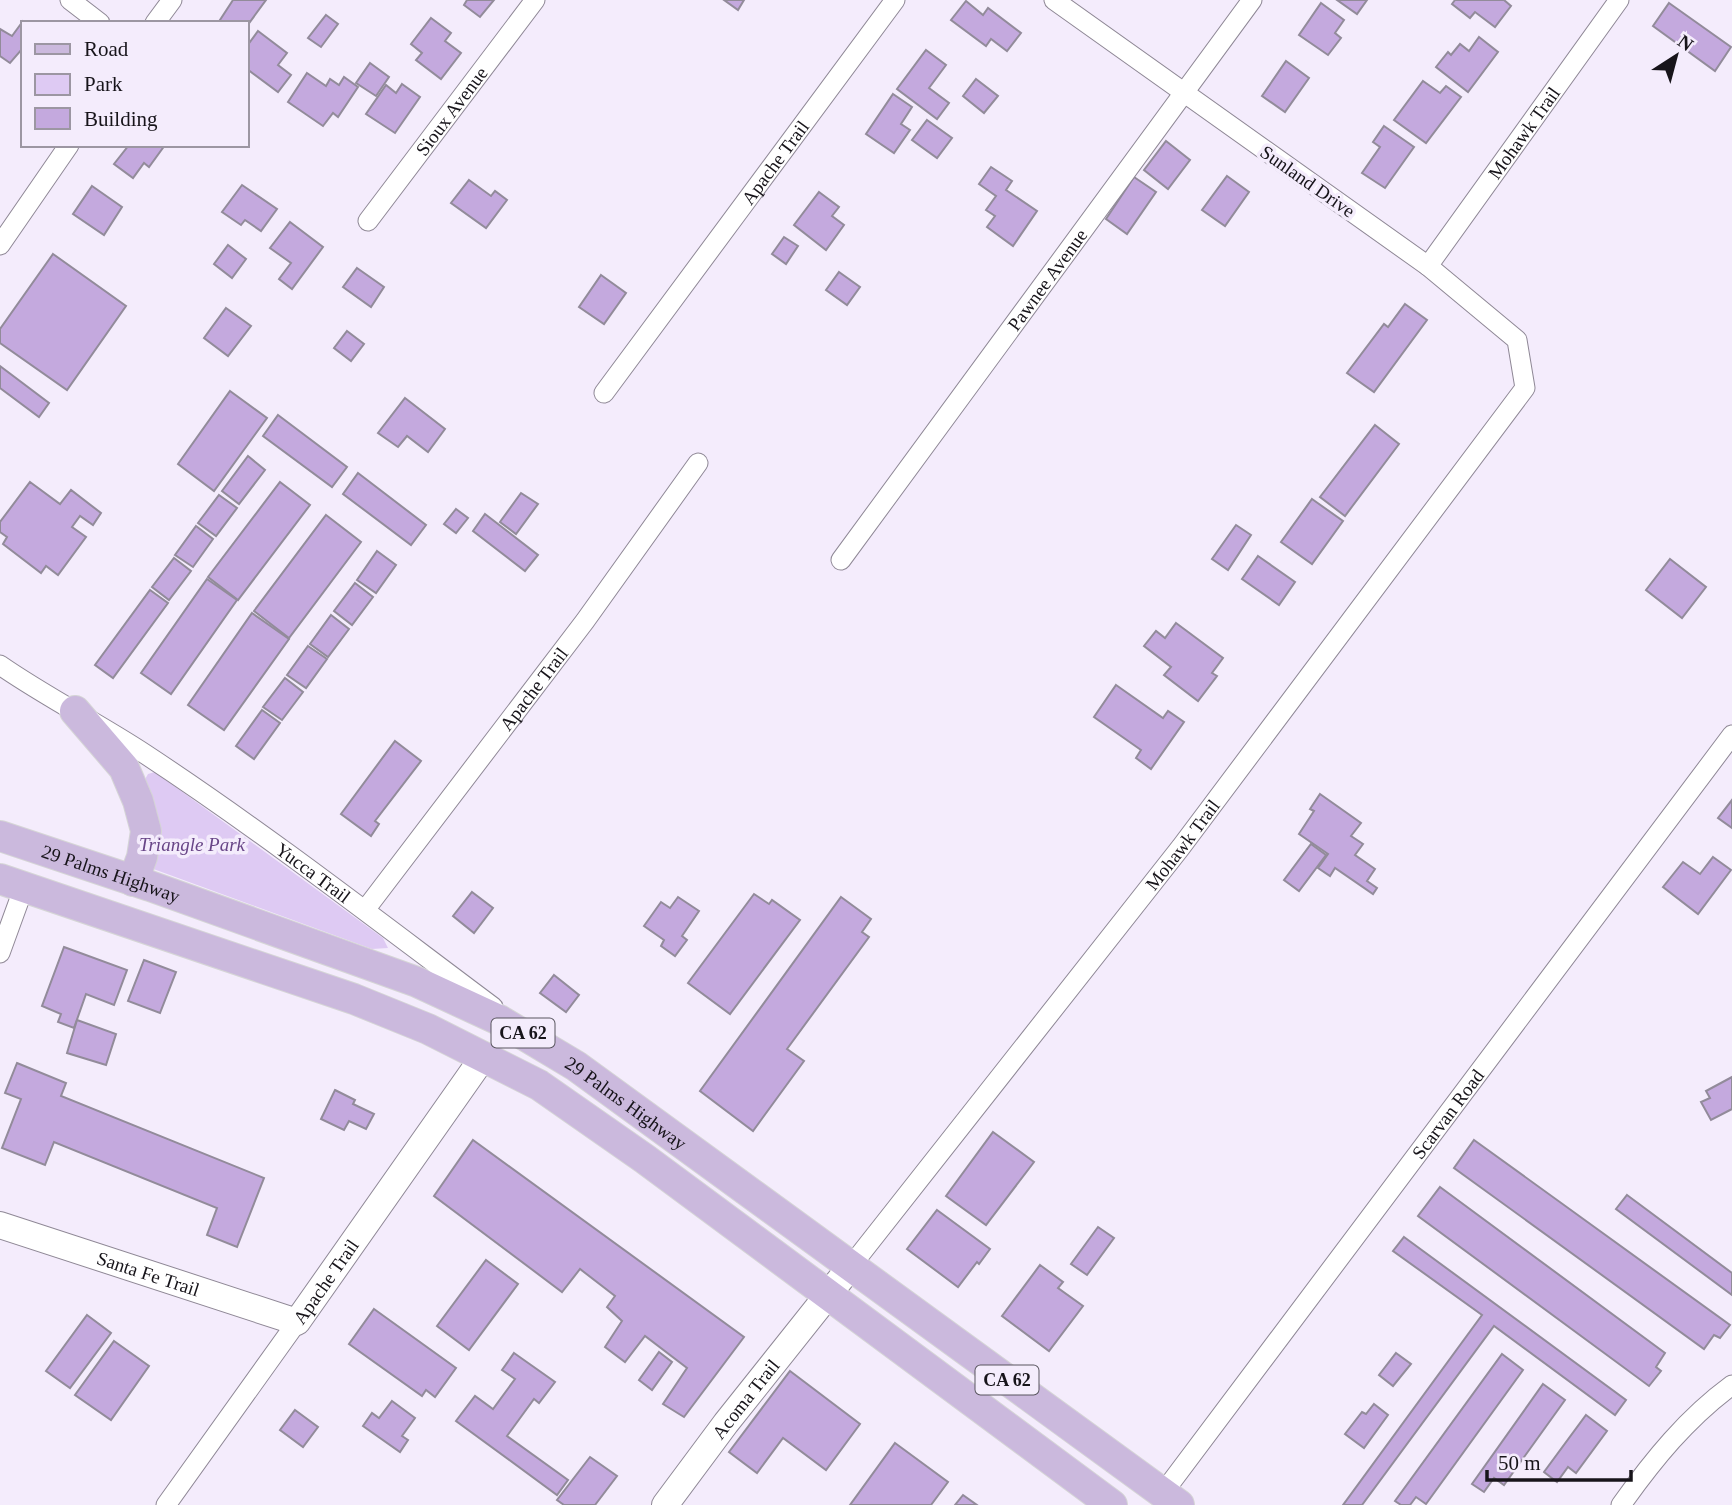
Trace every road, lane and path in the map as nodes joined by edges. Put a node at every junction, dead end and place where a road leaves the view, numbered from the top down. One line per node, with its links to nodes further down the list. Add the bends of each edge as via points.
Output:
1 (70, 0): 8 (street)
2 (172, 0): 9 (street)
3 (535, 0): 12 (street, Sioux Avenue)
4 (895, 0): 16 (street, Apache Trail)
5 (1054, 0): 10 (street, Sunland Drive)
6 (1252, 0): 10 (street, Pawnee Avenue)
7 (1619, 0): 14 (street, Mohawk Trail)
8 (97, 21)
9 (156, 21)
10 (1182, 93): 14 (street, Sunland Drive); 18 (street, Pawnee Avenue)
11 (68, 147): 13 (street)
12 (368, 221)
13 (0, 244)
14 (1428, 266): 15 (street, Sunland Drive, via 1517,340)
15 (1525, 388): 30 (street, Mohawk Trail, via 1181,847)
16 (604, 393)
17 (698, 463): 25 (street, Apache Trail, via 585,621)
18 (841, 559)
19 (0, 665): 20 (street, Yucca Trail)
20 (75, 711): 23 (main road, via 124,768 138,801 146,831); 25 (street, Yucca Trail, via 144,753)
21 (1732, 735): 34 (street, Scarvan Road)
22 (0, 836): 23 (main road, 29 Palms Highway / CA 62)
23 (133, 881): 27 (main road, 29 Palms Highway / CA 62, via 417,982)
24 (12, 883): 26 (street); 28 (main road, 29 Palms Highway / CA 62, via 354,999)
25 (365, 910): 27 (street, Yucca Trail)
26 (0, 953)
27 (548, 1048): 30 (main road, 29 Palms Highway / CA 62)
28 (484, 1056): 31 (main road, 29 Palms Highway / CA 62, via 540,1085 590,1119); 32 (street, Apache Trail)
29 (0, 1225): 32 (street, Santa Fe Trail)
30 (851, 1266): 31 (street, Mohawk Trail); 34 (main road, 29 Palms Highway / CA 62)
31 (828, 1296): 36 (street, Acoma Trail); 37 (main road, 29 Palms Highway / CA 62)
32 (297, 1322): 35 (street, Apache Trail)
33 (1732, 1385): 38 (street, via 1707,1403 1652,1461)
34 (1171, 1499)
35 (166, 1505)
36 (665, 1505)
37 (1112, 1505)
38 (1621, 1505)

